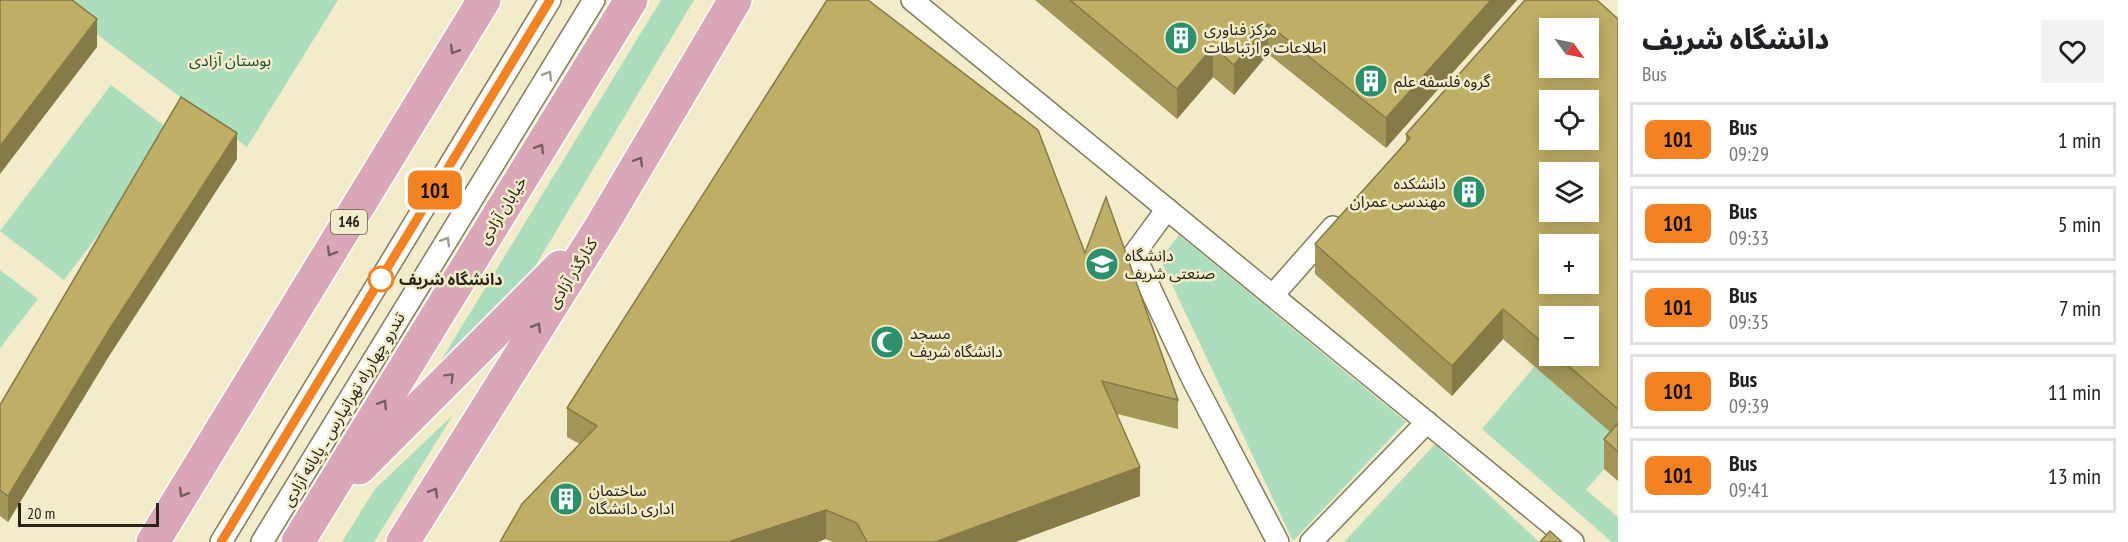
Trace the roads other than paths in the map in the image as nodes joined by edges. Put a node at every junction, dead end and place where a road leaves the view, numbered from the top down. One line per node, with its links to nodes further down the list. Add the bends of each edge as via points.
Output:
1 (484, 0): 13 (main road, 146, one-way to 13)
2 (550, 0): 14 (lane)
3 (594, 0): 15 (lane, تندرو چهارراه تهرانپارس ـ پایانه آزادی, one-way to 3)
4 (631, 0): 12 (main road, خیابان آزادی, one-way to 4)
5 (735, 0): 9 (main road, کنارگذر آزادی, one-way to 5)
6 (912, 0): 7 (lane)
7 (1167, 209): 10 (lane); 18 (lane, via 1134,254 1192,378)
8 (1343, 215): 10 (lane)
9 (602, 225): 12 (main road, one-way to 9); 17 (main road, کنارگذر آزادی, one-way to 9)
10 (1273, 295): 11 (lane)
11 (1427, 422): 19 (lane); 20 (lane)
12 (320, 508): 16 (main road, خیابان آزادی)
13 (153, 542)
14 (221, 542)
15 (262, 542)
16 (298, 542)
17 (403, 542)
18 (1278, 542)
19 (1311, 542)
20 (1573, 542)

